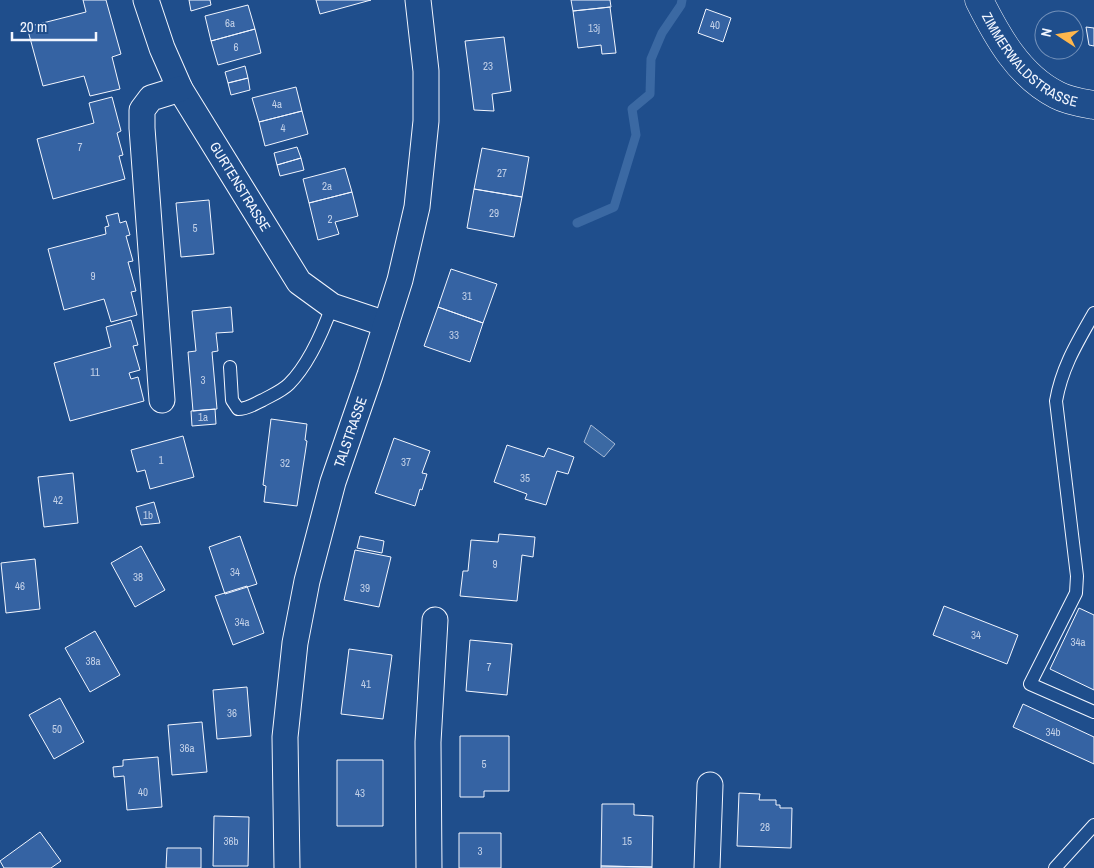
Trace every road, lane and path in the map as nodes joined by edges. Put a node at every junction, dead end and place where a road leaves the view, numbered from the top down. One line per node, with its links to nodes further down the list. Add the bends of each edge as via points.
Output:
1 (146, 0): 4 (street, GURTENSTRASSE)
2 (418, 0): 8 (street, TALSTRASSE, via 426,71 426,120 418,207)
3 (979, 0): 5 (street, ZIMMERWALDSTRASSE, via 1015,60 1035,80 1057,95)
4 (180, 89): 6 (street, GURTENSTRASSE, via 299,282); 10 (street, via 151,98 142,110)
5 (1094, 105)
6 (332, 306): 8 (street, GURTENSTRASSE); 9 (lane, via 301,369 275,394 246,409 238,409 232,400)
7 (1094, 313): 12 (lane, via 1068,358 1056,401 1077,576 1076,593 1030,684)
8 (386, 324): 15 (street, TALSTRASSE, via 333,482 307,580 295,643 285,738)
9 (230, 367)
10 (162, 400)
11 (435, 620): 16 (street, via 428,742)
12 (1094, 712)
13 (710, 785): 17 (street)
14 (1094, 825): 18 (lane)
15 (287, 868)
16 (429, 868)
17 (707, 868)
18 (1055, 868)

